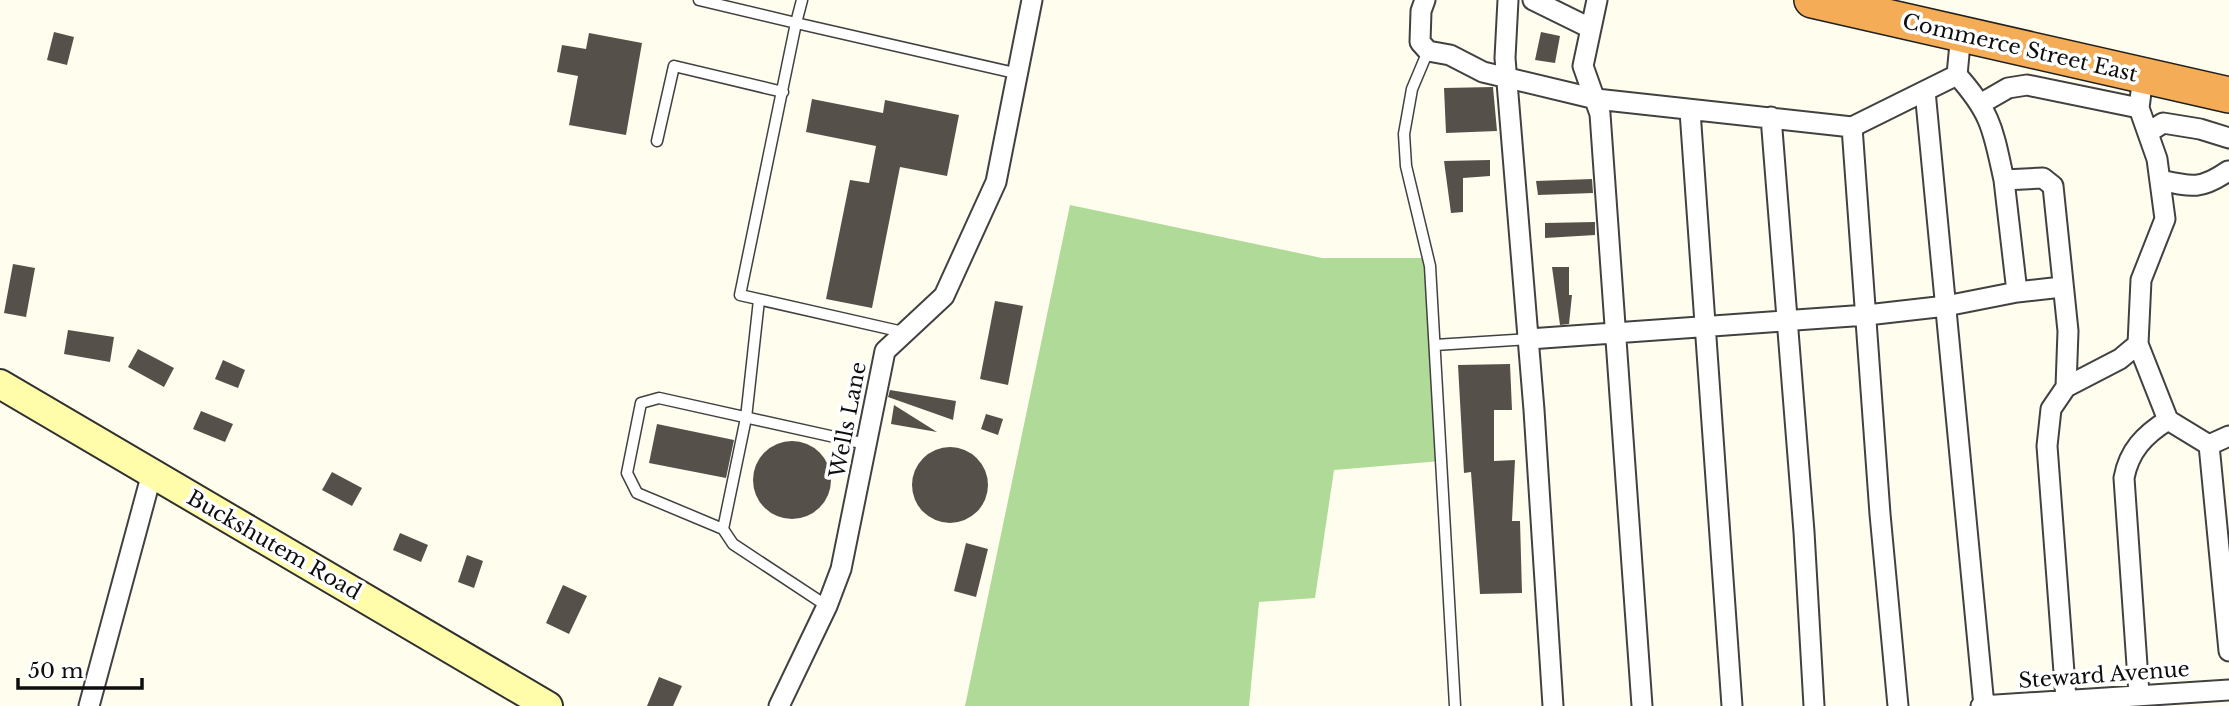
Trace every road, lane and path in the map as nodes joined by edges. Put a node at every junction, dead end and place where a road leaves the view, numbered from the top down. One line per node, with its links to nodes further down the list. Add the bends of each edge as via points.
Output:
1 (699, 0): 9 (lane)
2 (802, 0): 9 (lane)
3 (1032, 0): 13 (street, Wells Lane)
4 (1425, 0): 12 (street, via 1420,42)
5 (1508, 0): 15 (street)
6 (1533, 0): 10 (street)
7 (1597, 0): 10 (street)
8 (1812, 0): 11 (highway, Commerce Street East)
9 (796, 23): 13 (lane); 17 (lane)
10 (1590, 27): 20 (street, via 1583,66)
11 (1961, 33): 14 (street); 18 (highway, Commerce Street East)
12 (1427, 51): 15 (street); 42 (lane, via 1412,89 1404,134 1406,166 1430,266)
13 (1019, 74): 38 (street, Wells Lane, via 996,182 944,296)
14 (1956, 75): 16 (street); 21 (street)
15 (1508, 77): 20 (street); 40 (street)
16 (1925, 91): 24 (street); 34 (street)
17 (783, 92): 27 (lane, via 674,66); 33 (lane, via 740,295)
18 (2141, 92): 19 (highway, Commerce Street East); 21 (street, via 2027,85 2008,88); 25 (street)
19 (2227, 97)
20 (1596, 100): 22 (street); 39 (street)
21 (1982, 103): 29 (street)
22 (1690, 111): 23 (street); 37 (street)
23 (1771, 117): 24 (street); 36 (street)
24 (1852, 127): 35 (street)
25 (2149, 132): 26 (street, via 2164,123); 30 (street)
26 (2229, 138)
27 (657, 141)
28 (2229, 170): 30 (street, via 2208,185)
29 (2004, 180): 31 (street, via 2043,178 2053,186); 32 (street)
30 (2160, 180): 41 (street, via 2165,219 2141,280)
31 (2062, 287): 32 (street); 44 (street)
32 (2017, 292): 34 (street)
33 (759, 300): 38 (lane); 45 (lane)
34 (1946, 306): 35 (street); 66 (street)
35 (1867, 314): 36 (street); 65 (street)
36 (1788, 319): 37 (street); 64 (street)
37 (1705, 327): 39 (street); 63 (street)
38 (904, 332): 48 (street, Wells Lane, via 885,351)
39 (1616, 334): 40 (street); 62 (street)
40 (1529, 339): 42 (lane); 61 (street)
41 (2138, 344): 44 (street, via 2120,359); 46 (street)
42 (1435, 345): 60 (lane)
43 (0, 384): 50 (main road, Buckshutem Road)
44 (2066, 387): 56 (street, via 2051,409 2047,446)
45 (746, 418): 48 (lane); 51 (lane); 51 (lane, via 659,398 641,402 627,473 637,493)
46 (2168, 420): 49 (street); 55 (street, via 2138,444 2127,460 2123,478)
47 (2229, 436): 49 (street)
48 (866, 444): 52 (street, Wells Lane, via 841,569)
49 (2209, 445): 53 (street)
50 (152, 473): 57 (street); 58 (main road, Buckshutem Road)
51 (723, 529): 52 (lane, via 733,544)
52 (827, 606): 59 (street, Wells Lane)
53 (2229, 651)
54 (2229, 690): 55 (street, Steward Avenue)
55 (2139, 694): 56 (street, Steward Avenue)
56 (2066, 699): 66 (street, Steward Avenue)
57 (89, 706)
58 (548, 706)
59 (779, 706)
60 (1455, 706)
61 (1553, 706)
62 (1642, 706)
63 (1732, 706)
64 (1814, 706)
65 (1898, 706)
66 (1983, 706)

